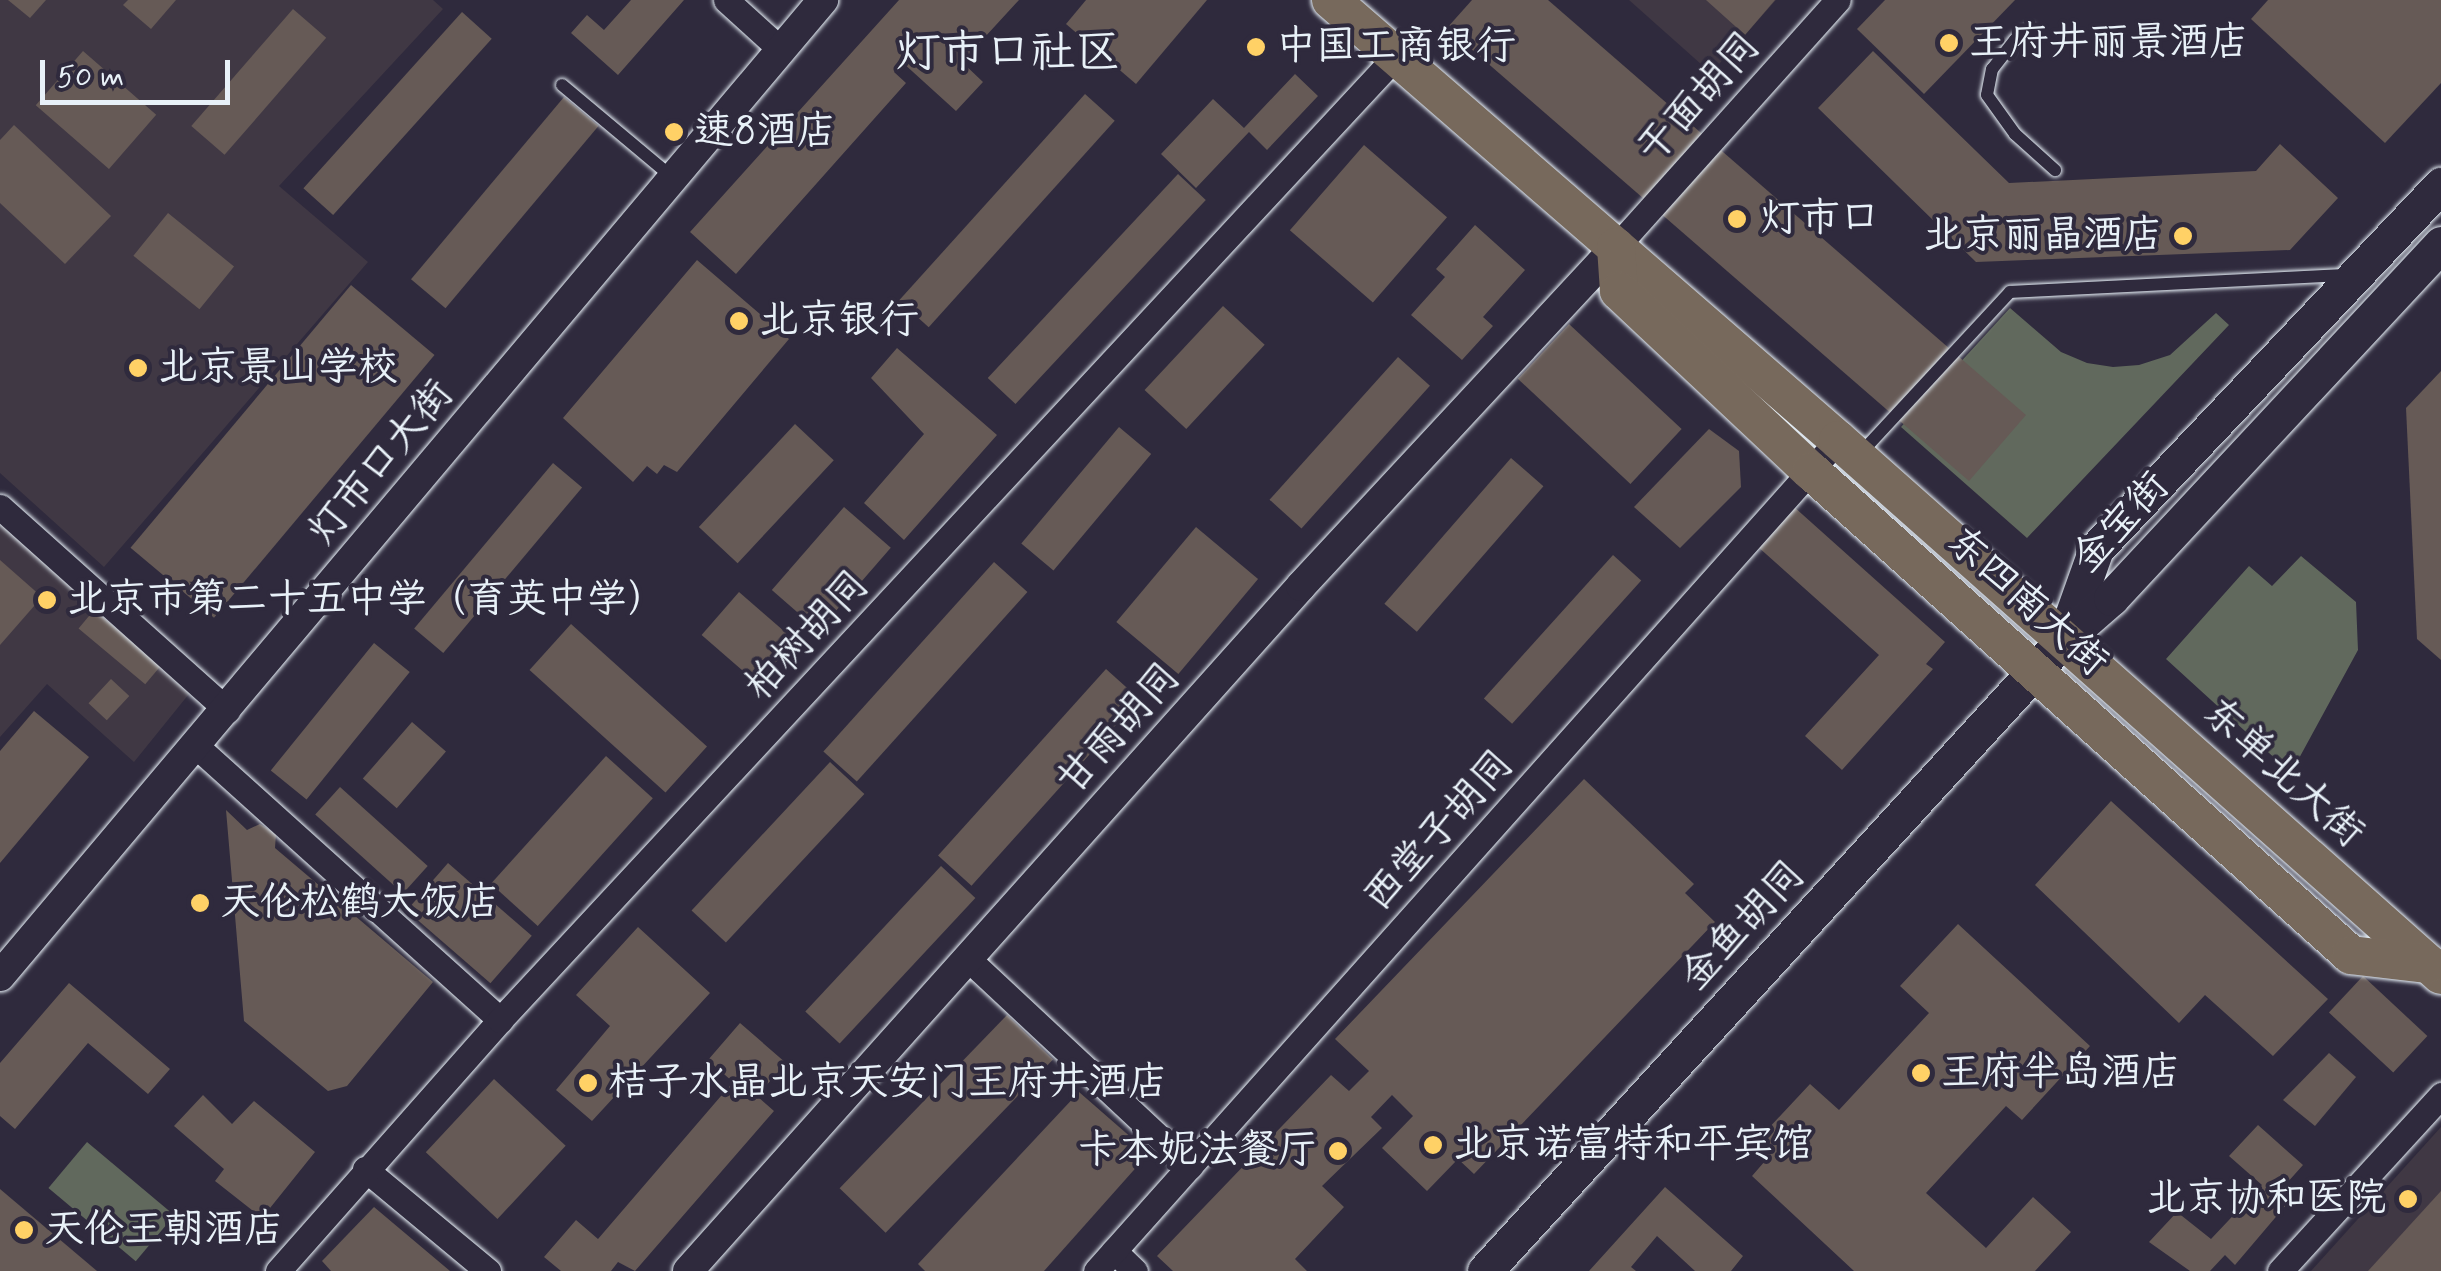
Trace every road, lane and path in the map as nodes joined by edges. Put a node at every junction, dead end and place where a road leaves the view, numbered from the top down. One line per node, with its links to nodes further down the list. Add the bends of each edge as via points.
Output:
1 (726, 0): 6 (street)
2 (823, 0): 6 (street, 灯市口大街)
3 (1331, 0): 7 (main road, 东四南大街)
4 (1838, 0): 13 (street, 干面胡同)
5 (2030, 30): 9 (lane, via 1992,69 1987,95 2014,134)
6 (779, 48): 10 (street, 灯市口大街)
7 (1396, 56): 13 (main road, 东四南大街); 25 (street, 柏树胡同)
8 (562, 85): 10 (lane)
9 (2055, 170)
10 (672, 177): 20 (street, 灯市口大街)
11 (2441, 186): 14 (main road, 金宝街)
12 (2441, 244): 18 (main road, 金宝街, via 2111,598)
13 (1616, 247): 15 (main road, 东四南大街); 16 (main road, 东四南大街, via 1619,291); 22 (street, 甘雨胡同)
14 (2355, 275): 15 (lane, via 2010,292); 18 (main road, 金宝街, via 2096,549)
15 (1847, 449): 16 (street, 西堂子胡同); 18 (main road, 东四南大街)
16 (1811, 470): 19 (main road, 东四南大街); 27 (street, 西堂子胡同)
17 (0, 507): 20 (street)
18 (2064, 639): 19 (main road, 金鱼胡同); 23 (main road, 东单北大街)
19 (2036, 670): 23 (main road, 东四南大街, via 2351,955); 35 (main road, 金鱼胡同)
20 (226, 710): 21 (street, 灯市口大街)
21 (195, 746): 24 (street, 灯市口大街); 25 (street)
22 (968, 958): 27 (street); 32 (street, 甘雨胡同)
23 (2434, 970)
24 (0, 976)
25 (500, 1020): 28 (street, 柏树胡同)
26 (2441, 1096): 36 (street)
27 (1190, 1166): 29 (street, 西堂子胡同)
28 (365, 1169): 30 (street, 柏树胡同); 31 (street)
29 (1114, 1251): 33 (street, 西堂子胡同); 34 (street)
30 (278, 1271)
31 (488, 1271)
32 (688, 1271)
33 (1096, 1271)
34 (1135, 1271)
35 (1484, 1271)
36 (2280, 1271)

